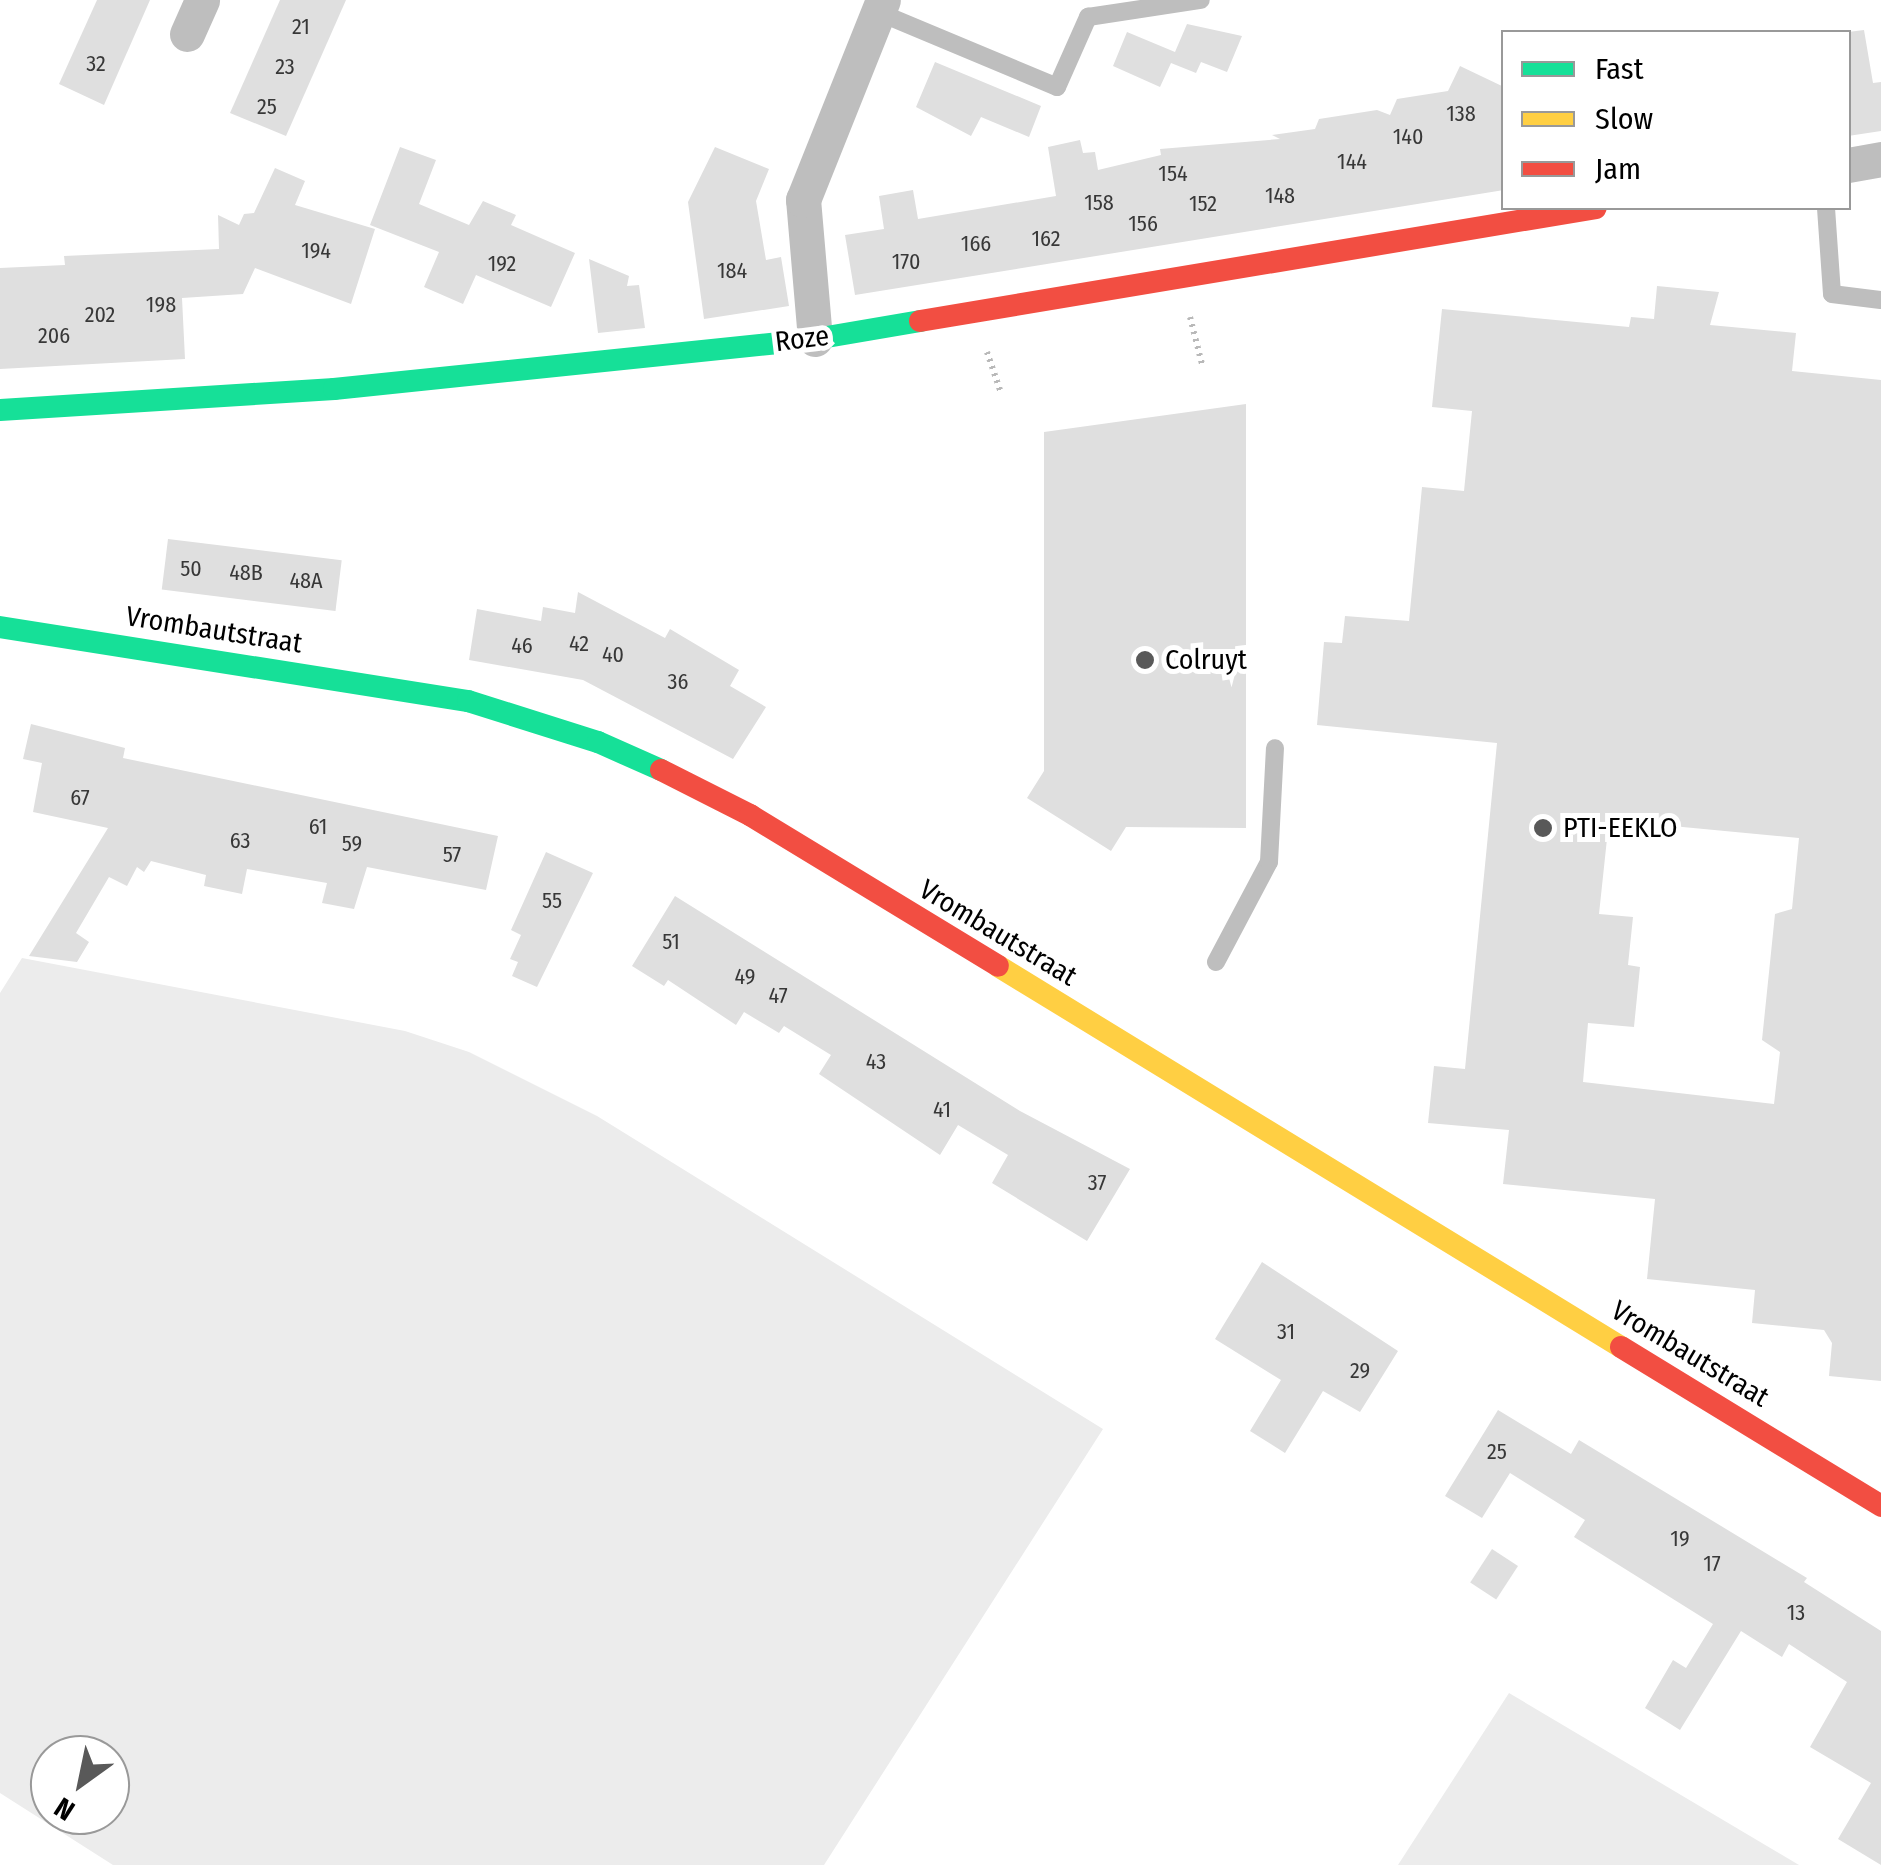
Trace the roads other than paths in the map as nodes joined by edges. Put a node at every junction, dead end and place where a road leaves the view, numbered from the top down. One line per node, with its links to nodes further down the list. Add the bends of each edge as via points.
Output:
1 (202, 0): 4 (street)
2 (1200, 0): 3 (lane, via 1088,17 1057,87)
3 (881, 6): 10 (street, via 804,200)
4 (187, 34)
5 (1881, 160): 6 (street)
6 (1851, 165)
7 (1584, 210): 10 (street, Roze)
8 (1826, 210): 9 (lane, via 1832,294)
9 (1881, 300)
10 (815, 339): 11 (street, Roze, via 334,389)
11 (0, 410)
12 (0, 626): 15 (street, Vrombautstraat, via 468,701 598,742 674,776 750,815)
13 (1275, 748): 14 (lane, via 1269,862)
14 (1216, 962)
15 (1881, 1506)

